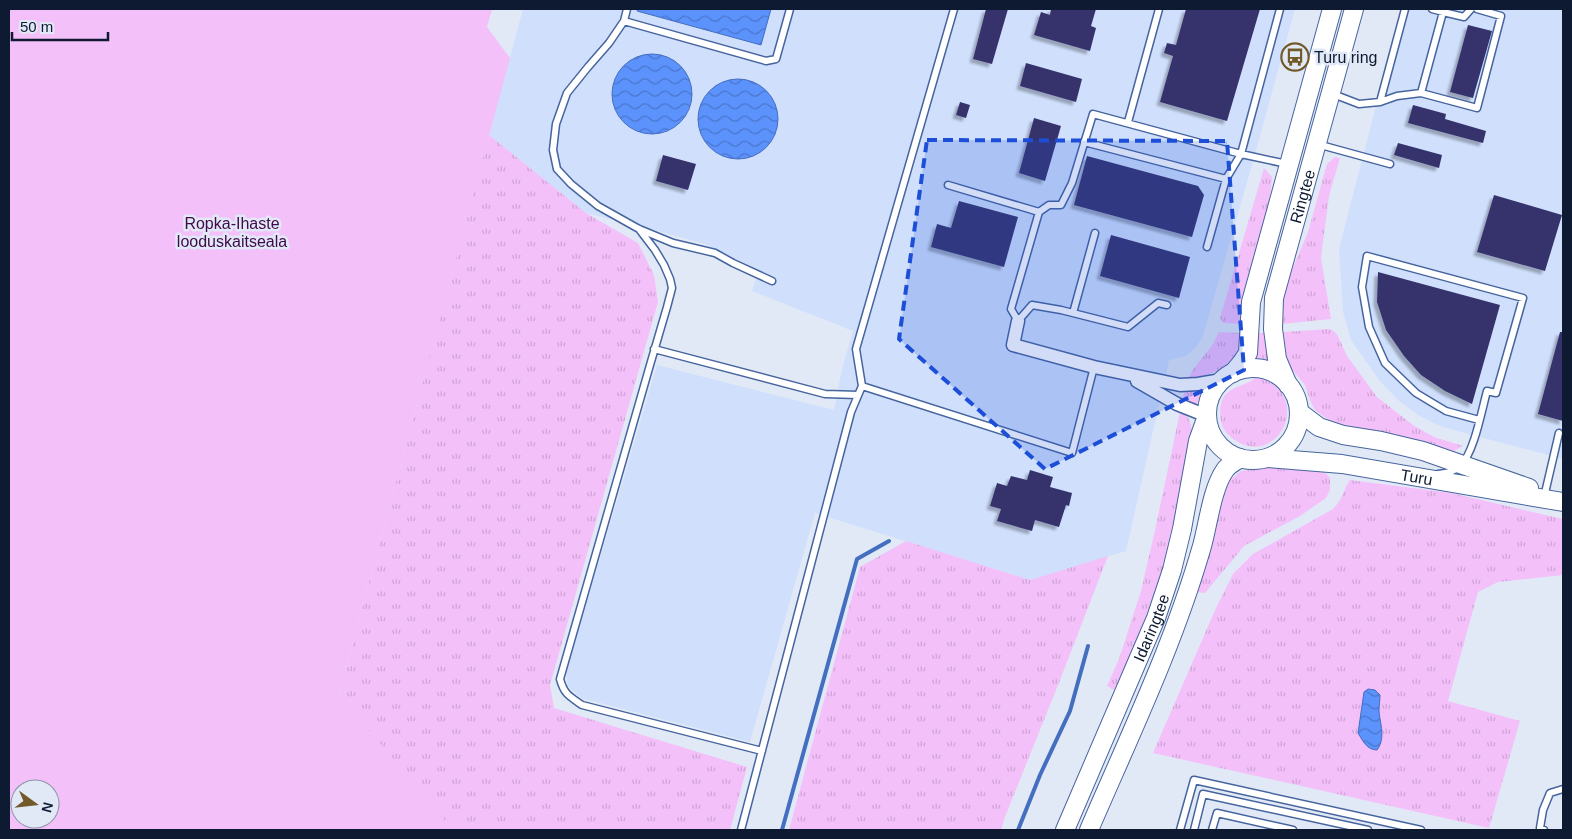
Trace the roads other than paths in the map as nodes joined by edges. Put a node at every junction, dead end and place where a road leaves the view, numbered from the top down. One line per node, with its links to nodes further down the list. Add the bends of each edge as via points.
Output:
1 (627, 9): 13 (lane)
2 (790, 9): 13 (lane, via 776,59 766,61)
3 (954, 9): 38 (lane, via 856,349)
4 (1159, 9): 17 (lane)
5 (1280, 9): 20 (lane)
6 (1332, 9): 22 (main road, Ringtee)
7 (1354, 9): 14 (main road, Ringtee)
8 (1405, 9): 16 (lane)
9 (1432, 9): 12 (lane)
10 (1471, 9): 12 (lane, via 1464,17)
11 (1476, 9): 15 (lane, via 1501,16 1477,108)
12 (1443, 12): 15 (lane)
13 (624, 21): 26 (lane, via 567,94 556,124 553,150 558,169 571,184 598,206)
14 (1331, 93): 16 (lane, via 1359,104); 19 (main road, Ringtee)
15 (1421, 93): 16 (lane)
16 (1380, 102)
17 (1128, 122): 18 (lane, via 1093,114); 20 (lane)
18 (1084, 142): 23 (lane); 25 (lane, via 1072,183 1061,205 1049,205)
19 (1316, 143): 21 (lane); 37 (main road, Ringtee, via 1274,298 1273,329 1277,359)
20 (1241, 154): 22 (lane); 23 (lane)
21 (1390, 164)
22 (1289, 165): 36 (main road, Ringtee, via 1251,302 1248,353)
23 (1226, 179): 28 (lane)
24 (948, 185): 25 (lane)
25 (1039, 212): 32 (lane, via 1011,309)
26 (639, 229): 29 (lane, via 673,243 715,253); 33 (lane, via 655,250 672,288)
27 (1094, 233): 31 (lane)
28 (1207, 247)
29 (772, 281)
30 (1167, 305): 31 (lane, via 1158,303 1128,327)
31 (1073, 314): 32 (lane, via 1032,306)
32 (1018, 321): 34 (street, via 1013,345)
33 (654, 349): 39 (lane, via 825,394); 50 (lane, via 560,679 568,696 582,704)
34 (1094, 367): 35 (street); 38 (lane, via 1072,453)
35 (1124, 374): 36 (street, via 1180,385); 41 (street, via 1177,404)
36 (1228, 377): 37 (main road, via 1248,369 1263,370 1277,375); 41 (main road, via 1214,390)
37 (1288, 385): 40 (main road, via 1294,393)
38 (862, 386): 39 (lane)
39 (858, 395): 50 (lane)
40 (1299, 412): 45 (main road, via 1291,440); 46 (main road, Turu, via 1327,430 1423,451)
41 (1207, 416): 44 (main road, via 1216,442); 53 (main road, Idaringtee, via 1198,441 1172,570 1156,618)
42 (1479, 420): 42 (lane, via 1446,411 1416,393 1385,363 1369,327 1362,286 1367,256 1523,298 1496,393 1487,391); 46 (lane)
43 (1559, 433): 48 (lane)
44 (1240, 458): 45 (main road); 54 (main road, Idaringtee, via 1225,469 1217,483 1188,593)
45 (1268, 458): 47 (main road, Turu)
46 (1462, 465): 47 (lane, via 1452,472 1439,474); 48 (main road, Turu)
47 (1403, 473): 49 (main road, Turu)
48 (1545, 493): 49 (main road, Turu)
49 (1563, 501)
50 (762, 751): 52 (lane)
51 (1563, 789): 61 (lane, via 1550,793)
52 (741, 830)
53 (1065, 830)
54 (1089, 830)
55 (1180, 830): 60 (lane, via 1194,780)
56 (1194, 830): 59 (lane, via 1204,794)
57 (1212, 830): 58 (lane, via 1217,813)
58 (1293, 830)
59 (1368, 830)
60 (1421, 830)
61 (1540, 830)

